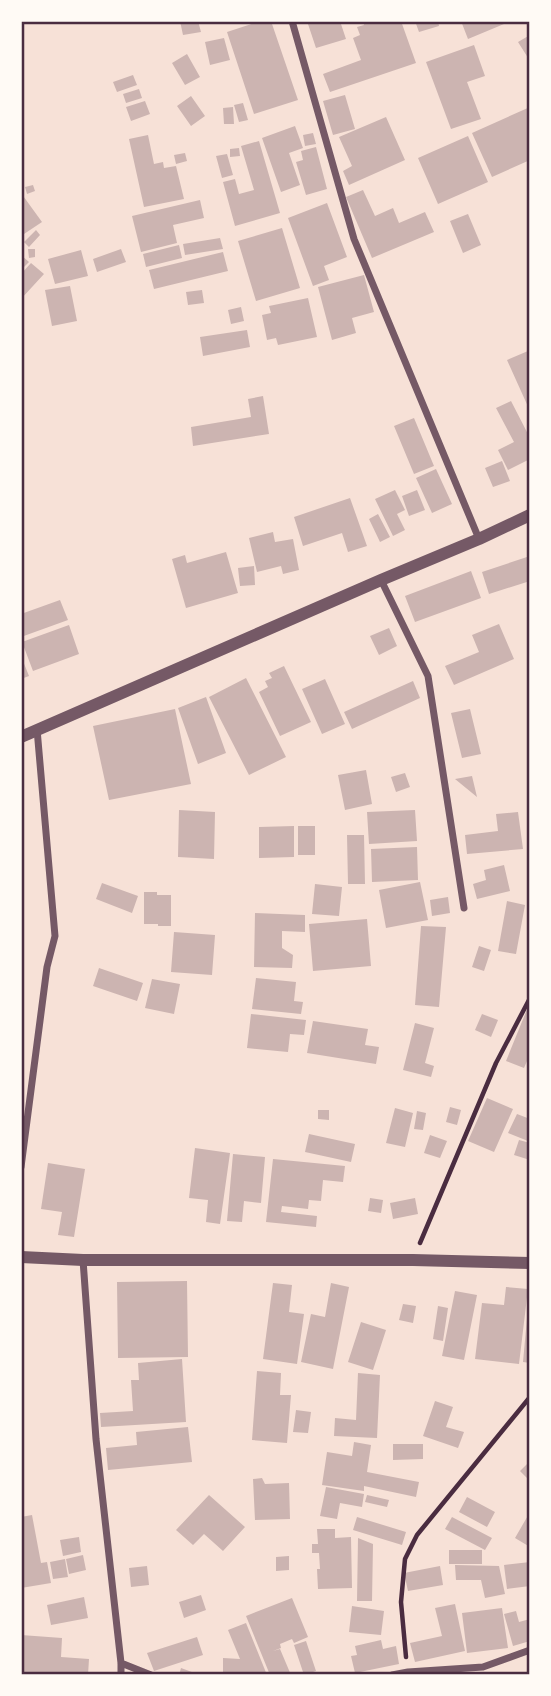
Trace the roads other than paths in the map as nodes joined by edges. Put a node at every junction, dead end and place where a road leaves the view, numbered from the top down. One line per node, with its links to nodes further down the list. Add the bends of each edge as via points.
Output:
1 (292, 21): 3 (street, via 354,239)
2 (530, 515): 3 (street)
3 (480, 539): 4 (street)
4 (381, 580): 5 (street); 7 (street, via 428,676)
5 (37, 729): 6 (street); 8 (street, via 55,936)
6 (21, 737)
7 (464, 908)
8 (21, 1167)
9 (21, 1257): 10 (street)
10 (83, 1260): 11 (street); 13 (street, via 96,1439)
11 (530, 1263)
12 (530, 1650): 14 (street)
13 (121, 1663): 15 (street); 16 (street)
14 (484, 1671): 17 (street)
15 (121, 1675)
16 (151, 1675)
17 (392, 1675)

